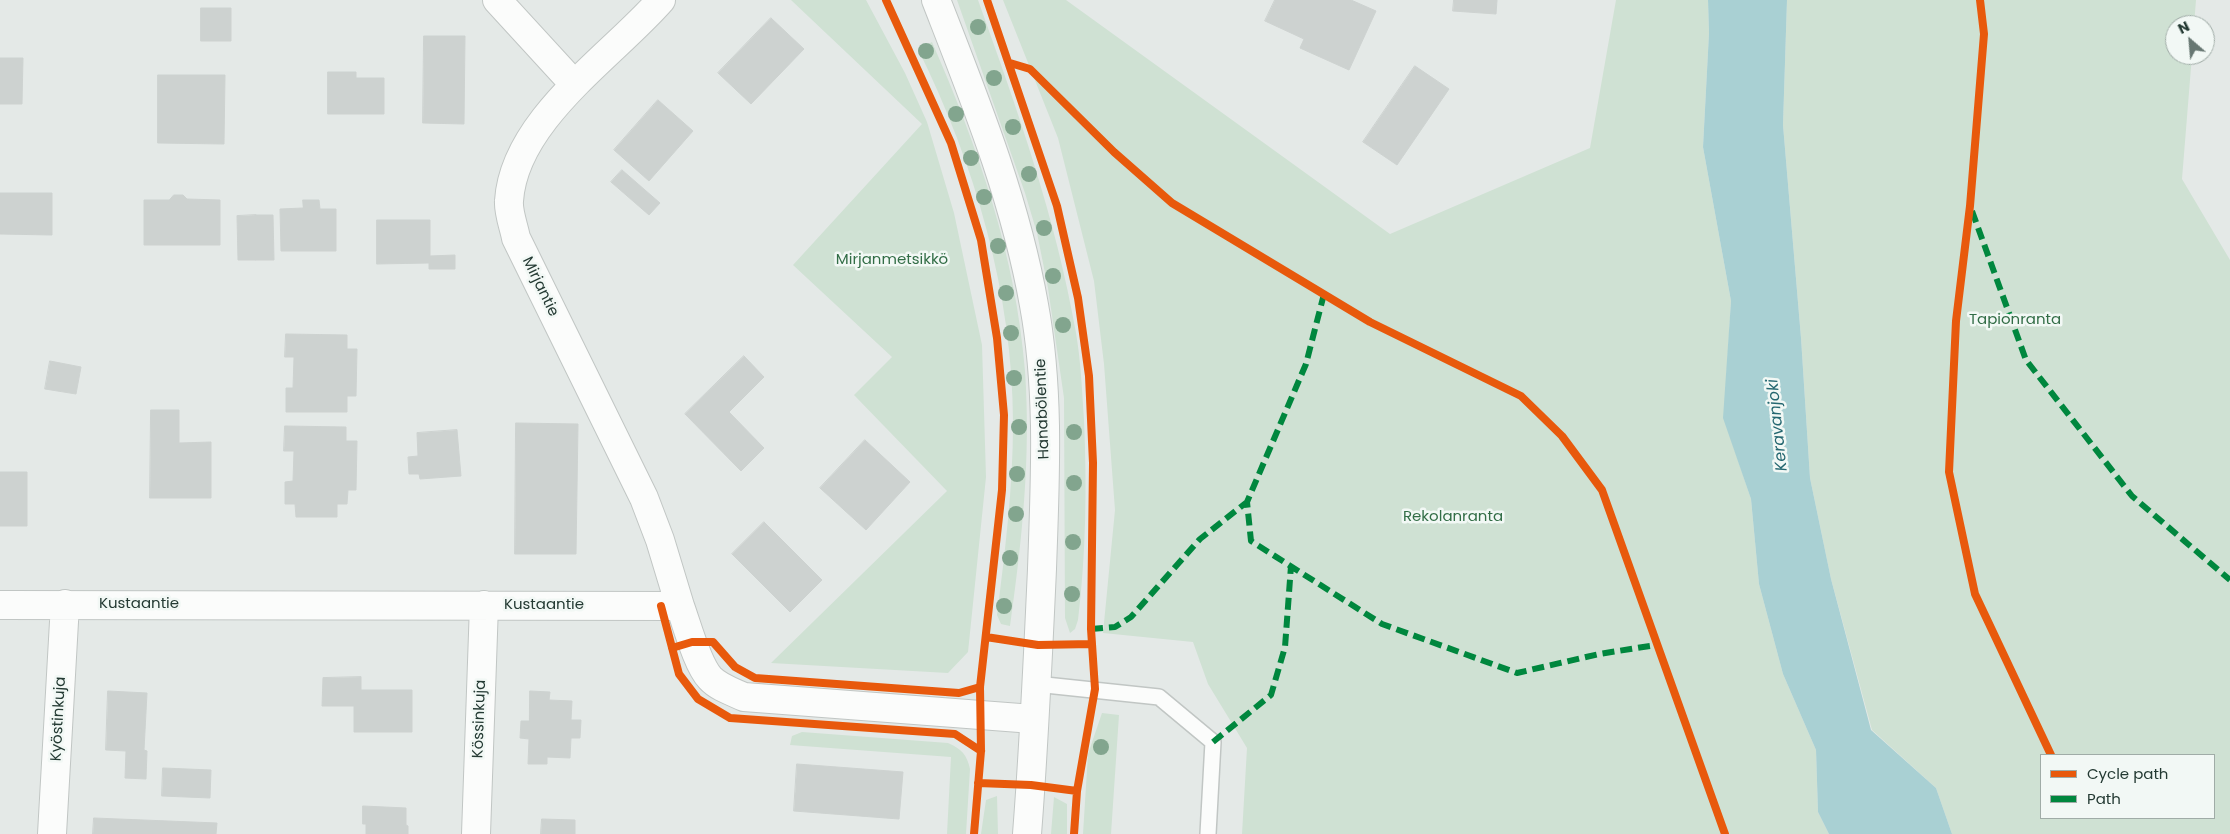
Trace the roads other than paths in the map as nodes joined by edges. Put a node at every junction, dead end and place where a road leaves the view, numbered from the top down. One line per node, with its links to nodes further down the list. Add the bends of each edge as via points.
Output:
1 (497, 0): 4 (street)
2 (661, 0): 4 (street, Mirjantie)
3 (936, 0): 9 (street, Hanabölentie, via 1004,182 1034,306 1045,391)
4 (574, 84): 8 (street, Mirjantie, via 529,140 511,185 508,203 516,238 644,498)
5 (65, 604): 6 (street, Kustaantie); 7 (street, Kustaantie); 11 (street, Kyöstinkuja)
6 (0, 605)
7 (484, 605): 8 (street, Kustaantie); 12 (street, Kössinkuja)
8 (680, 606): 10 (street, via 709,678 744,697)
9 (1036, 684): 10 (street, Hanabölentie); 14 (lane, via 1159,697 1212,742)
10 (1033, 719): 13 (street, Hanabölentie)
11 (52, 834)
12 (476, 834)
13 (1027, 834)
14 (1208, 834)

